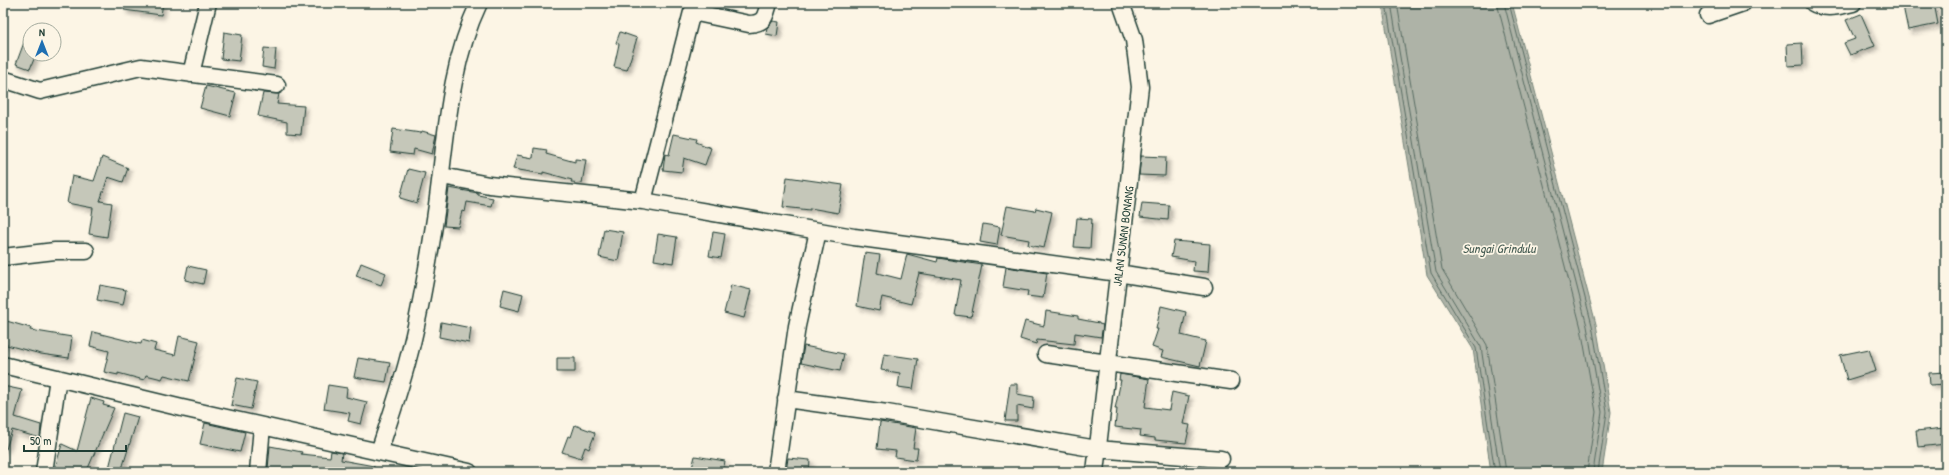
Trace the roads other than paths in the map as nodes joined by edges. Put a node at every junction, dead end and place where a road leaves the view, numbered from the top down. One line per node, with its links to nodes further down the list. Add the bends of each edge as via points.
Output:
1 (208, 3): 10 (street)
2 (479, 3): 13 (street, via 468,26 449,108)
3 (769, 3): 8 (street, via 764,19 758,24 749,24)
4 (1121, 3): 18 (street, JALAN SUNAN BONANG, via 1134,40 1140,87)
5 (1742, 3): 9 (street)
6 (1813, 3): 7 (street, via 1817,6 1838,6)
7 (1854, 3)
8 (693, 8): 14 (street)
9 (1708, 15)
10 (191, 74): 11 (street, via 142,67 37,91); 12 (street)
11 (3, 79)
12 (277, 85)
13 (442, 176): 14 (street, via 489,185); 28 (street, via 408,359)
14 (643, 201): 15 (street)
15 (818, 231): 18 (street); 25 (street, via 798,319)
16 (86, 251): 17 (street, via 55,251)
17 (3, 257)
18 (1118, 272): 19 (street); 21 (street, JALAN SUNAN BONANG)
19 (1204, 287)
20 (1046, 354): 21 (street)
21 (1109, 363): 24 (street); 27 (street, JALAN SUNAN BONANG)
22 (3, 365): 23 (street)
23 (58, 378): 26 (street); 30 (street)
24 (1231, 381)
25 (786, 399): 27 (street, via 887,413); 33 (street)
26 (262, 426): 28 (street); 31 (street)
27 (1097, 449): 29 (street); 34 (street, JALAN SUNAN BONANG)
28 (379, 452): 32 (street)
29 (1221, 459)
30 (44, 472)
31 (258, 472)
32 (470, 472)
33 (776, 472)
34 (1095, 472)

